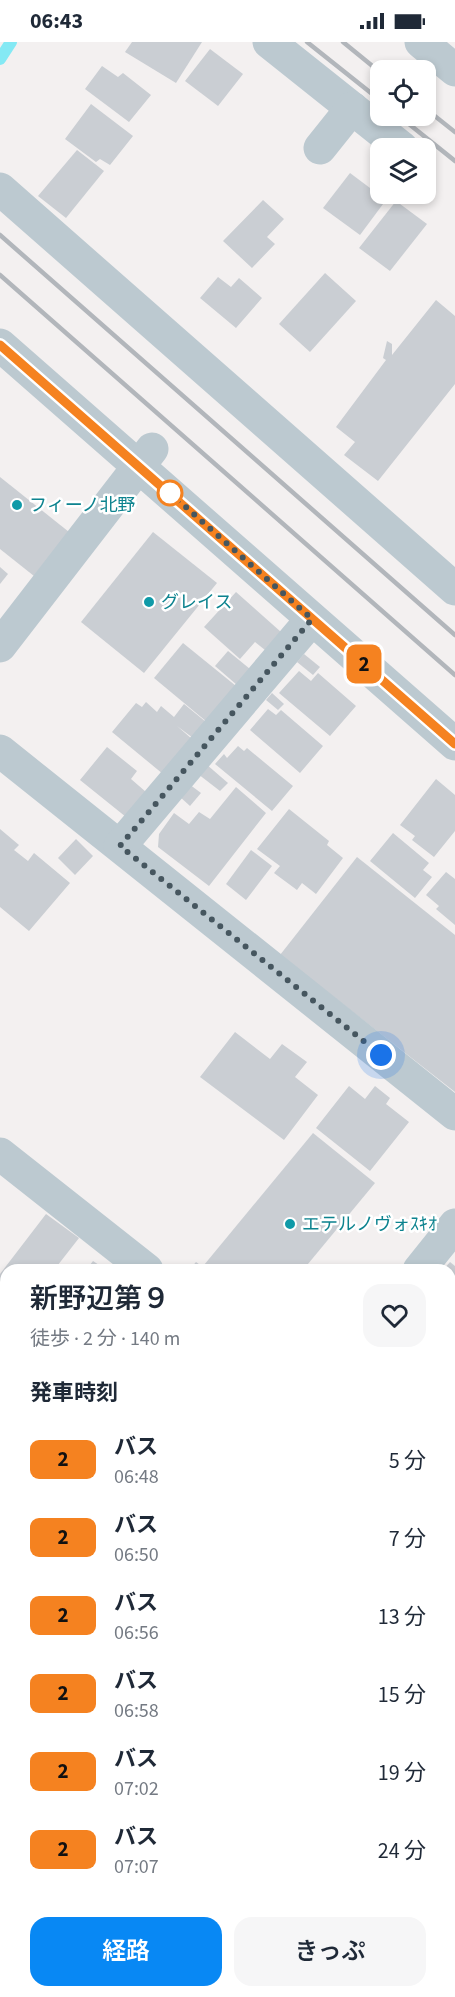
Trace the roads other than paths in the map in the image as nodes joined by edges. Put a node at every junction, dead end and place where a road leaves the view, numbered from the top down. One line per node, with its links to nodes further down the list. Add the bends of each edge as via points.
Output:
1 (269, 42): 4 (street)
2 (421, 42): 3 (street)
3 (455, 70)
4 (352, 108): 5 (street); 6 (street)
5 (390, 138)
6 (321, 148)
7 (0, 189): 10 (street)
8 (0, 345): 9 (street)
9 (146, 457): 11 (street); 12 (street)
10 (455, 589)
11 (312, 619): 13 (street); 15 (street)
12 (0, 646)
13 (455, 744)
14 (0, 751): 15 (street)
15 (120, 846): 16 (street)
16 (455, 1114)
17 (0, 1154): 19 (street)
18 (455, 1225): 20 (street)
19 (139, 1264)
20 (424, 1264)

